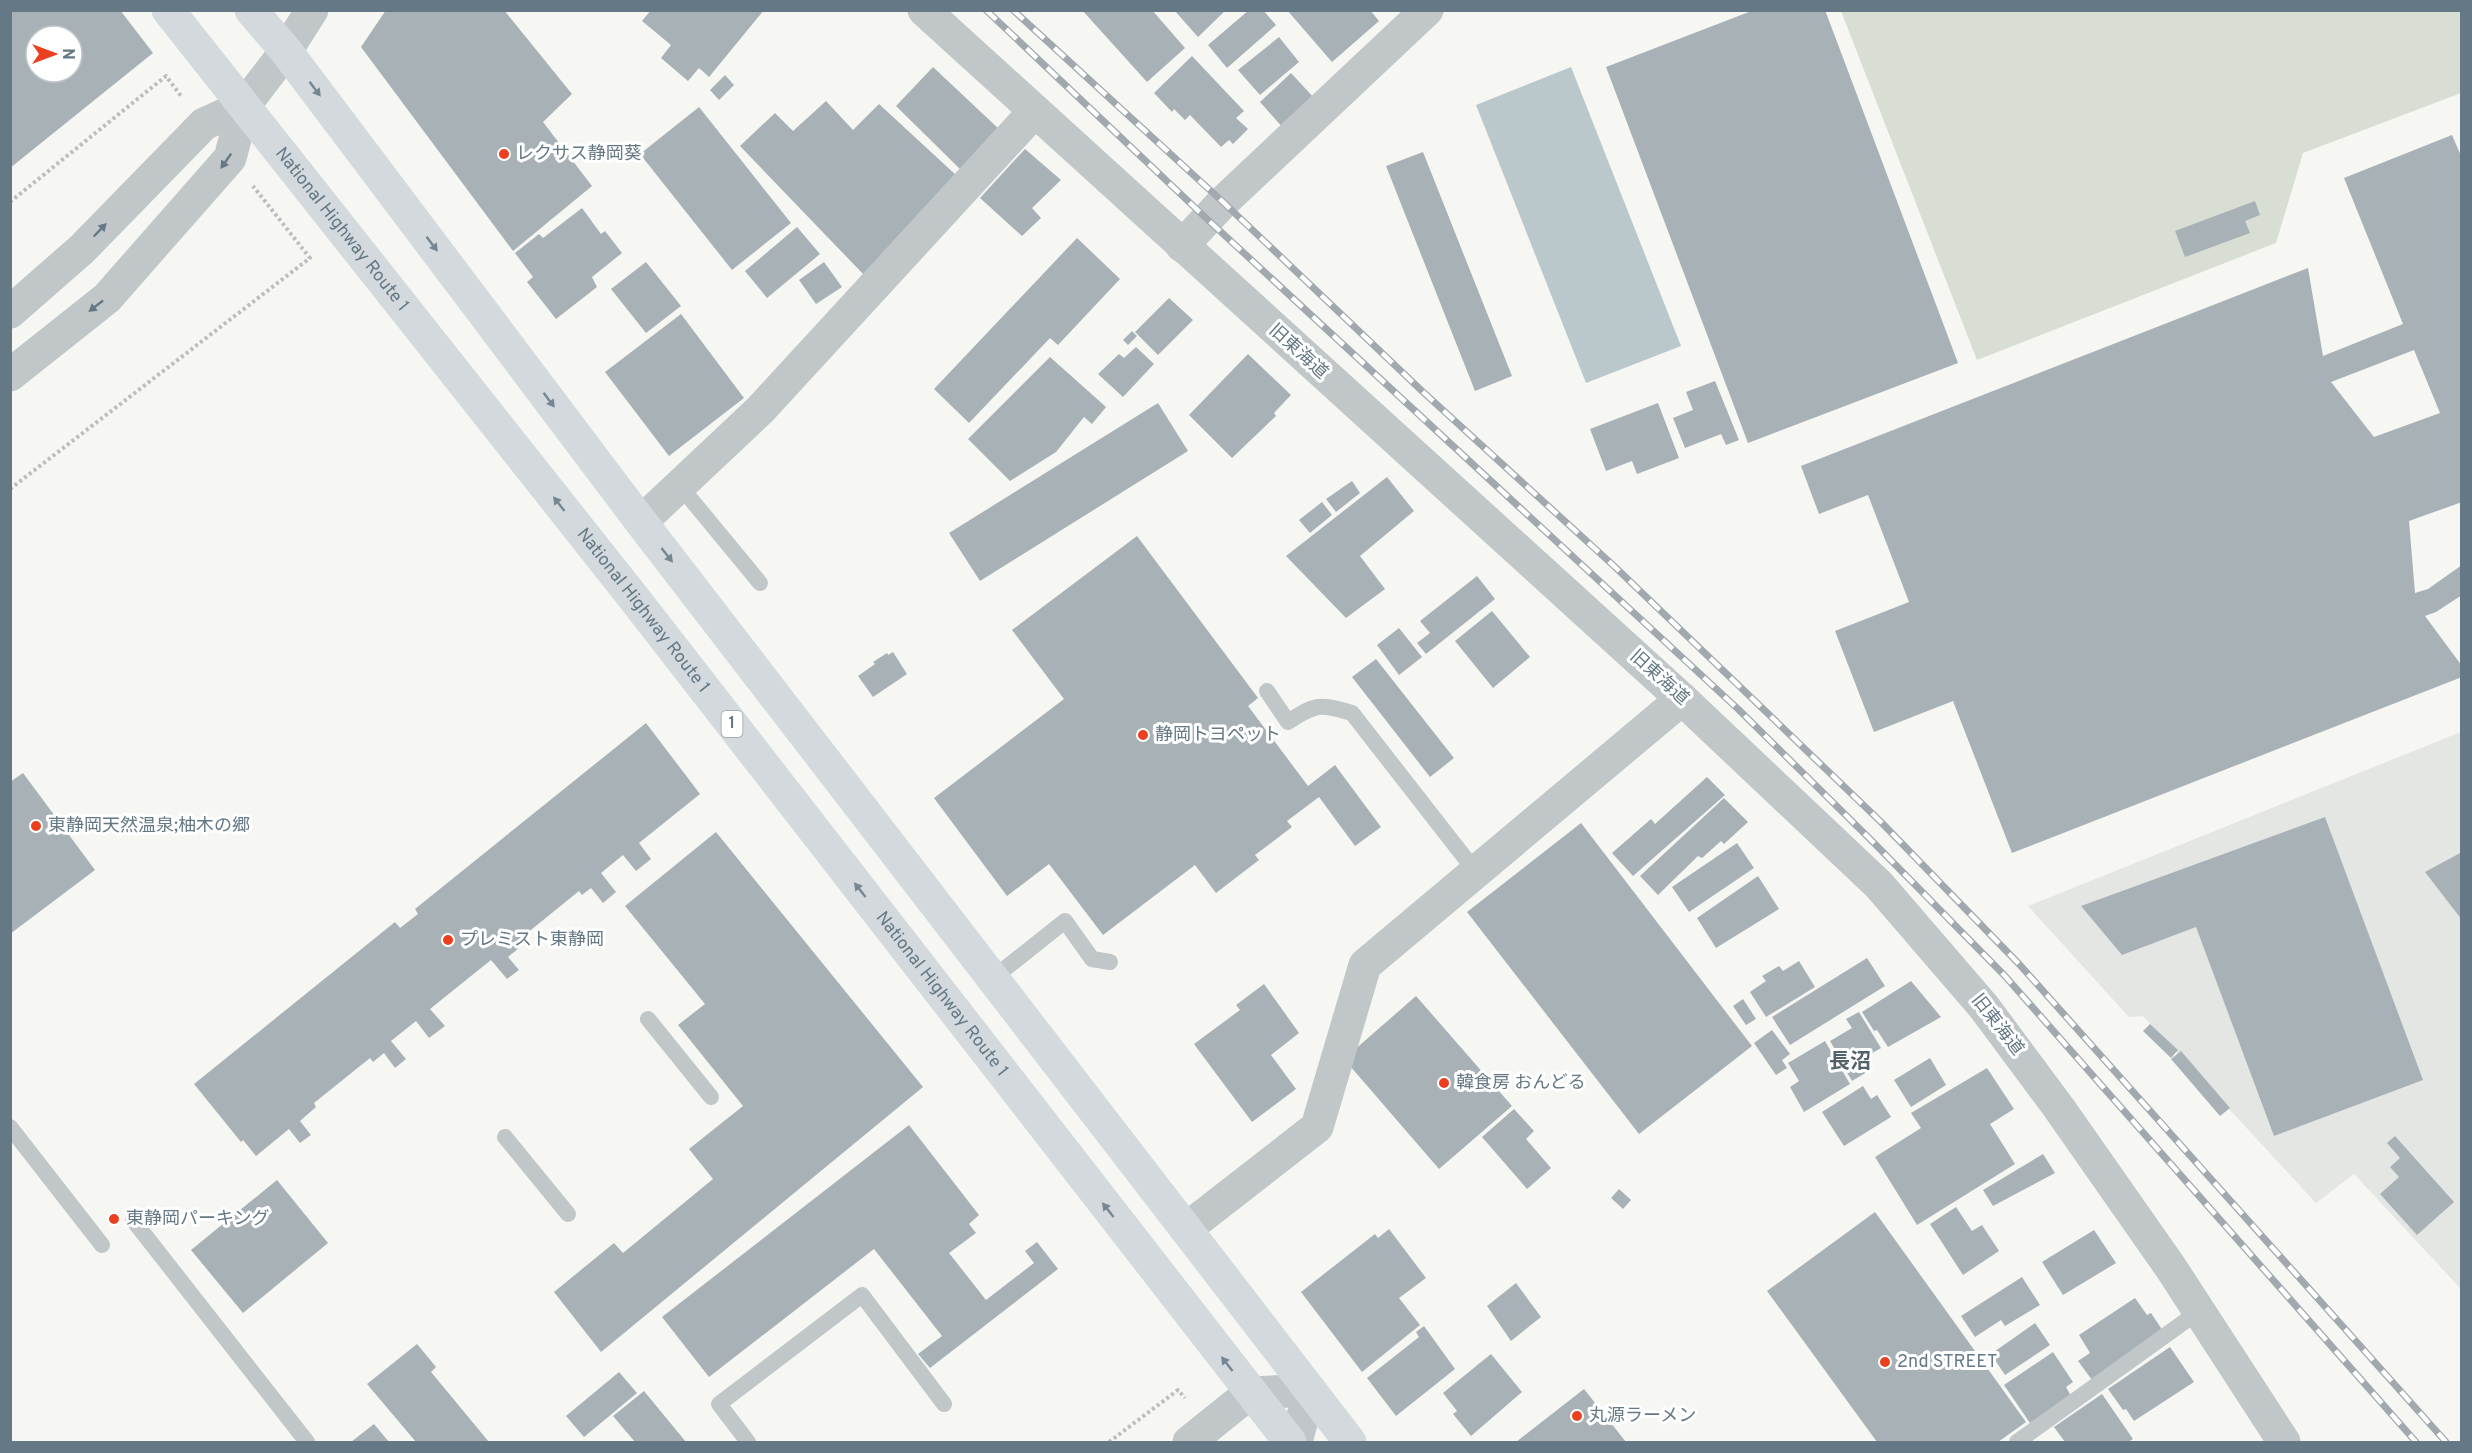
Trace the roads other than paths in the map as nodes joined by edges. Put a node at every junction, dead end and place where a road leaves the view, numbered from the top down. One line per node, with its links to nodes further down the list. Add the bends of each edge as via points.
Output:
1 (168, 10): 7 (highway, National Highway Route 1 / 1)
2 (251, 10): 6 (highway)
3 (312, 10): 6 (street)
4 (924, 10): 8 (street, 旧東海道)
5 (1416, 14): 9 (street)
6 (286, 51): 7 (street); 13 (highway, one-way to 13)
7 (244, 106): 10 (street, one-way to 7, via 82,249 204,124); 11 (street, one-way to 11, via 230,158 107,298); 30 (highway, National Highway Route 1 / 1, one-way to 7, via 633,597)
8 (1035, 111): 9 (street, 旧東海道); 12 (street, via 760,410)
9 (1182, 246): 16 (street, 旧東海道)
10 (10, 312)
11 (10, 375)
12 (680, 486): 13 (street); 14 (lane)
13 (641, 522): 19 (highway, one-way to 19)
14 (760, 583)
15 (1267, 691): 17 (lane, via 1288,722 1307,709 1324,705 1352,713)
16 (1682, 699): 17 (street); 28 (street, 旧東海道, via 1879,885 1984,1007 2059,1108)
17 (1476, 872): 26 (street, via 1365,965 1317,1127)
18 (1110, 962): 19 (lane, via 1092,959 1065,921)
19 (992, 978): 26 (highway)
20 (648, 1019): 21 (lane)
21 (711, 1097)
22 (10, 1127): 27 (lane)
23 (505, 1137): 24 (lane)
24 (568, 1214)
25 (133, 1220): 32 (lane)
26 (1186, 1230): 29 (highway)
27 (102, 1245)
28 (2198, 1312): 38 (lane); 39 (street, 旧東海道)
29 (1310, 1390): 30 (street); 36 (street); 37 (highway)
30 (1250, 1393): 34 (street); 35 (highway, National Highway Route 1 / 1)
31 (944, 1404): 33 (lane, via 862,1295 718,1404)
32 (307, 1443)
33 (748, 1443)
34 (1189, 1443)
35 (1290, 1443)
36 (1296, 1443)
37 (1350, 1443)
38 (2017, 1443)
39 (2284, 1443)

